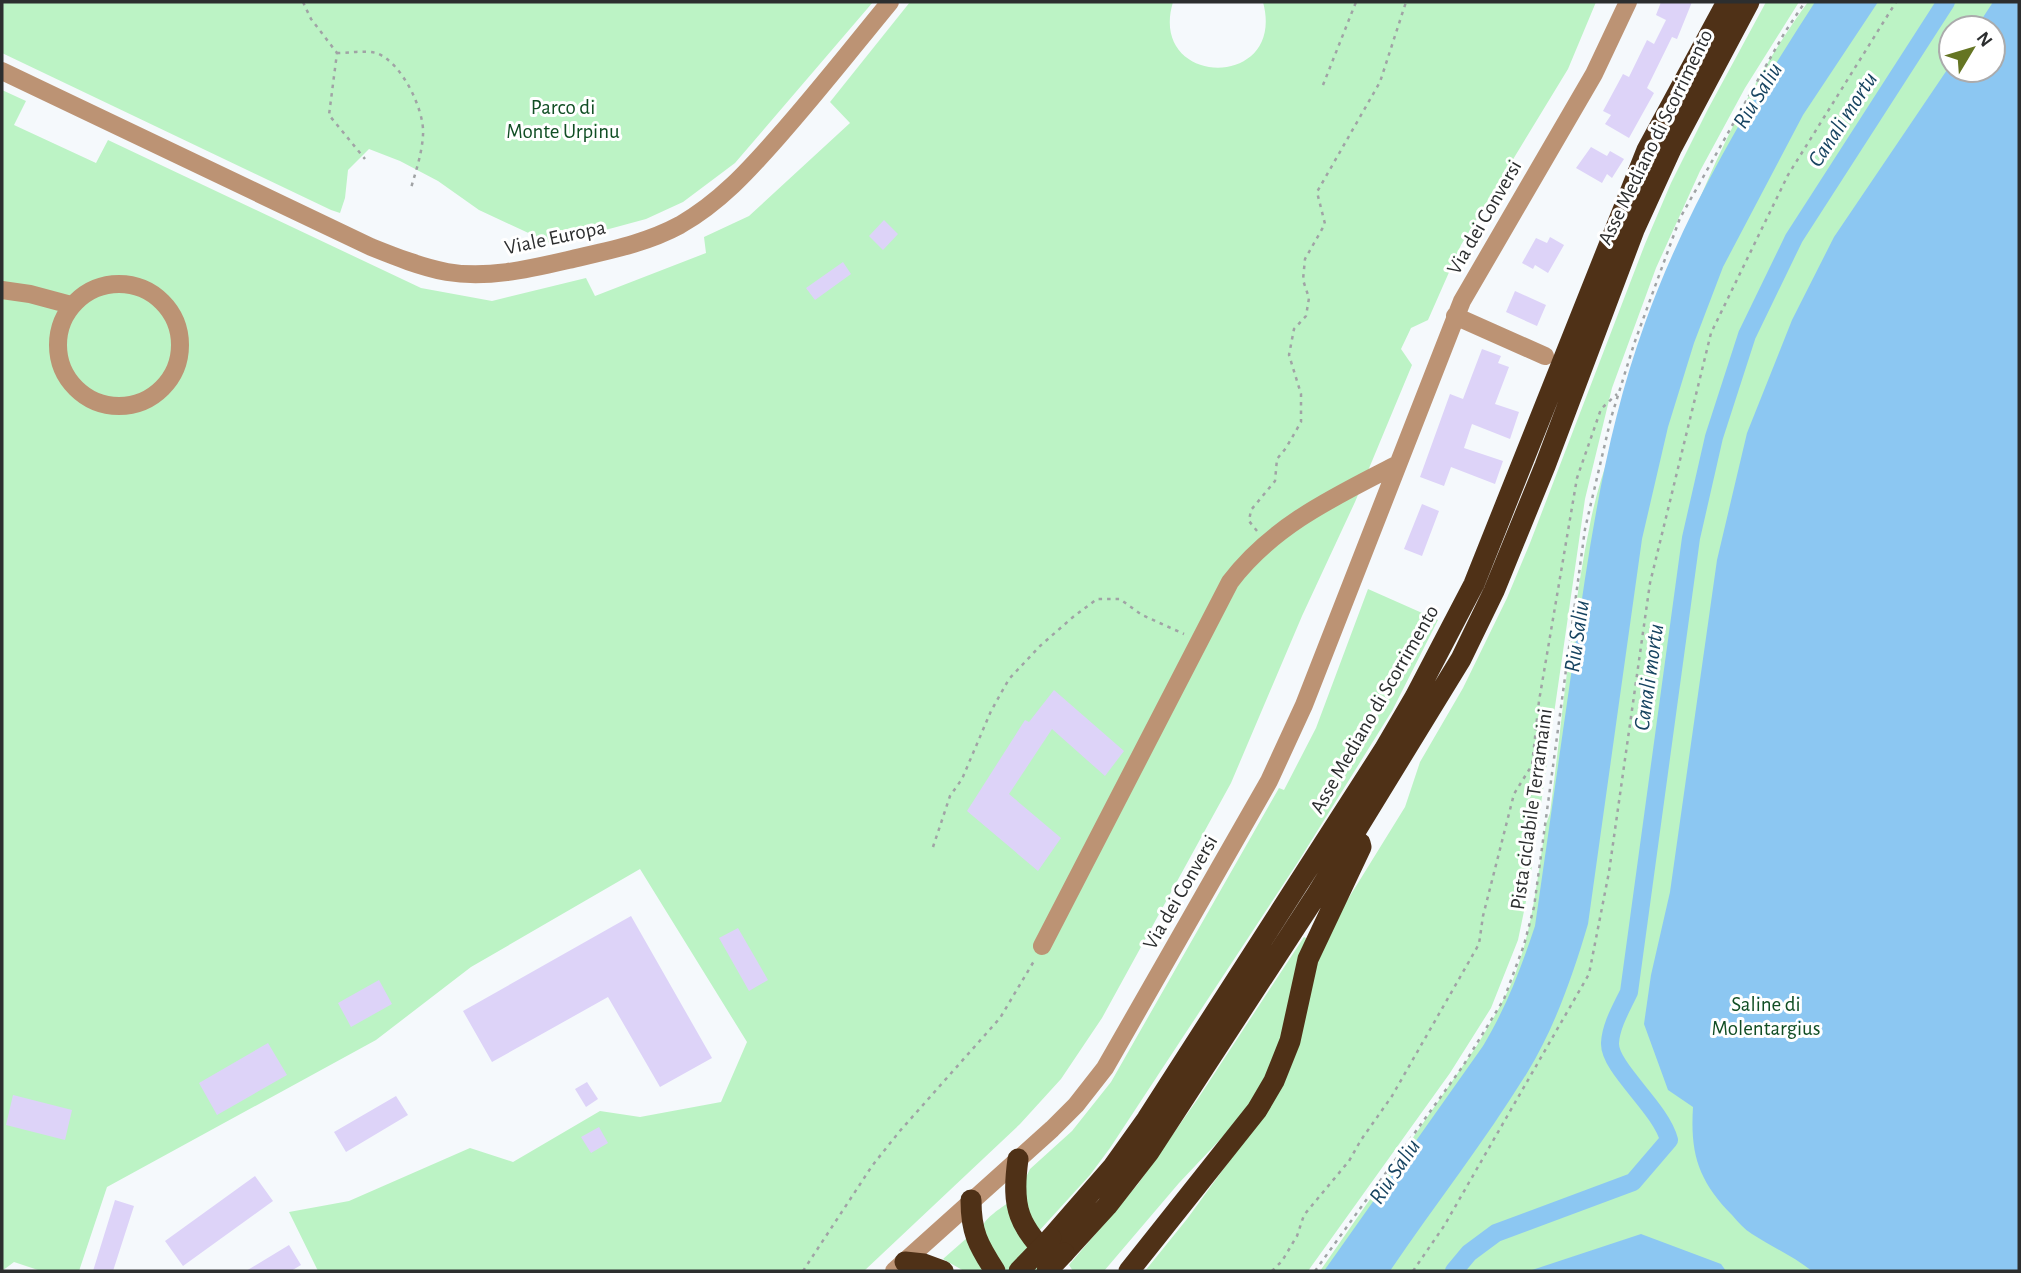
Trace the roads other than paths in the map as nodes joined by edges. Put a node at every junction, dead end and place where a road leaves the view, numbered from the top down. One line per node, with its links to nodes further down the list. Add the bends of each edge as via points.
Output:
1 (890, 2): 5 (street, Viale Europa, via 734,186 710,206 641,242 522,270 485,273 448,272 371,247)
2 (1628, 2): 8 (street, Via dei Conversi, via 1594,74)
3 (1727, 2): 15 (highway, Asse Mediano di Scorrimento, via 1647,150 1474,584 1415,697)
4 (1749, 2): 11 (highway, Asse Mediano di Scorrimento, via 1634,230 1494,591 1461,659)
5 (2, 71)
6 (2, 290): 7 (street)
7 (71, 305): 7 (street, via 57,341 68,379 81,394 118,407 155,396 169,382 179,363 177,321 149,290 128,283 107,284 88,291)
8 (1455, 316): 9 (street); 10 (street, Via dei Conversi)
9 (1545, 356)
10 (1398, 464): 12 (street, via 1354,485 1247,558 1230,582); 13 (street, Via dei Conversi, via 1304,705 1269,781 1105,1068 1076,1105)
11 (1358, 829): 15 (highway, Asse Mediano di Scorrimento, via 1149,1152 1107,1206); 21 (highway, via 1361,847 1308,959 1290,1041 1274,1081 1232,1143)
12 (1042, 946)
13 (1018, 1159): 14 (street, Via dei Conversi); 15 (highway, via 1017,1211 1029,1234)
14 (971, 1200): 16 (street, Via dei Conversi); 18 (highway, via 971,1226)
15 (1058, 1254): 19 (highway, Asse Mediano di Scorrimento, bridge); 20 (highway, Asse Mediano di Scorrimento, bridge)
16 (900, 1267): 17 (highway, via 923,1264)
17 (943, 1271)
18 (995, 1271)
19 (1019, 1271)
20 (1046, 1271)
21 (1129, 1271)

